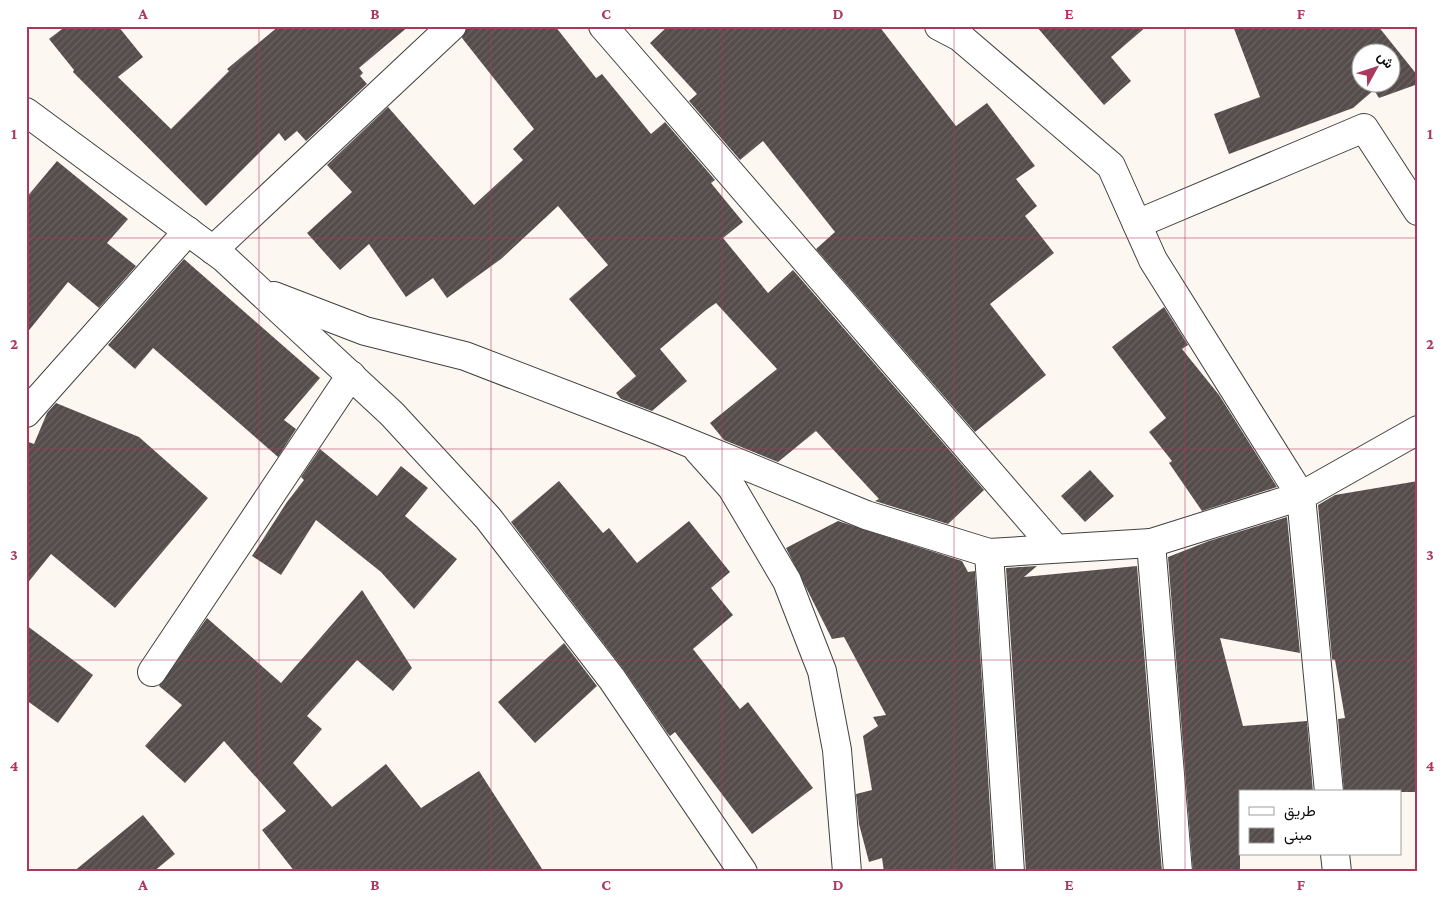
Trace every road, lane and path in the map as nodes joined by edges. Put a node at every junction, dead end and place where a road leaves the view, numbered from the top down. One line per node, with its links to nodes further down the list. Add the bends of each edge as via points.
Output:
1 (452, 26): 8 (street)
2 (603, 26): 16 (street)
3 (939, 26): 6 (street, via 960,37 1111,166)
4 (26, 112): 7 (street)
5 (1418, 211): 6 (street, via 1364,128)
6 (1137, 224): 14 (street, via 1152,260)
7 (188, 231): 8 (street); 11 (street)
8 (213, 250): 9 (street)
9 (260, 291): 10 (street); 13 (street, via 365,330 465,356)
10 (351, 375): 18 (street); 21 (street, via 392,414 488,518 612,679)
11 (26, 412)
12 (1418, 430): 14 (street)
13 (694, 445): 17 (street, via 866,516); 22 (street, via 732,488 787,581 822,671 837,750)
14 (1301, 496): 15 (street); 19 (street)
15 (1152, 543): 16 (street); 24 (street)
16 (1054, 547): 17 (street)
17 (989, 553): 23 (street)
18 (152, 672)
19 (1329, 790)
20 (1336, 856): 25 (street)
21 (743, 872)
22 (847, 872)
23 (1010, 872)
24 (1178, 872)
25 (1337, 872)

